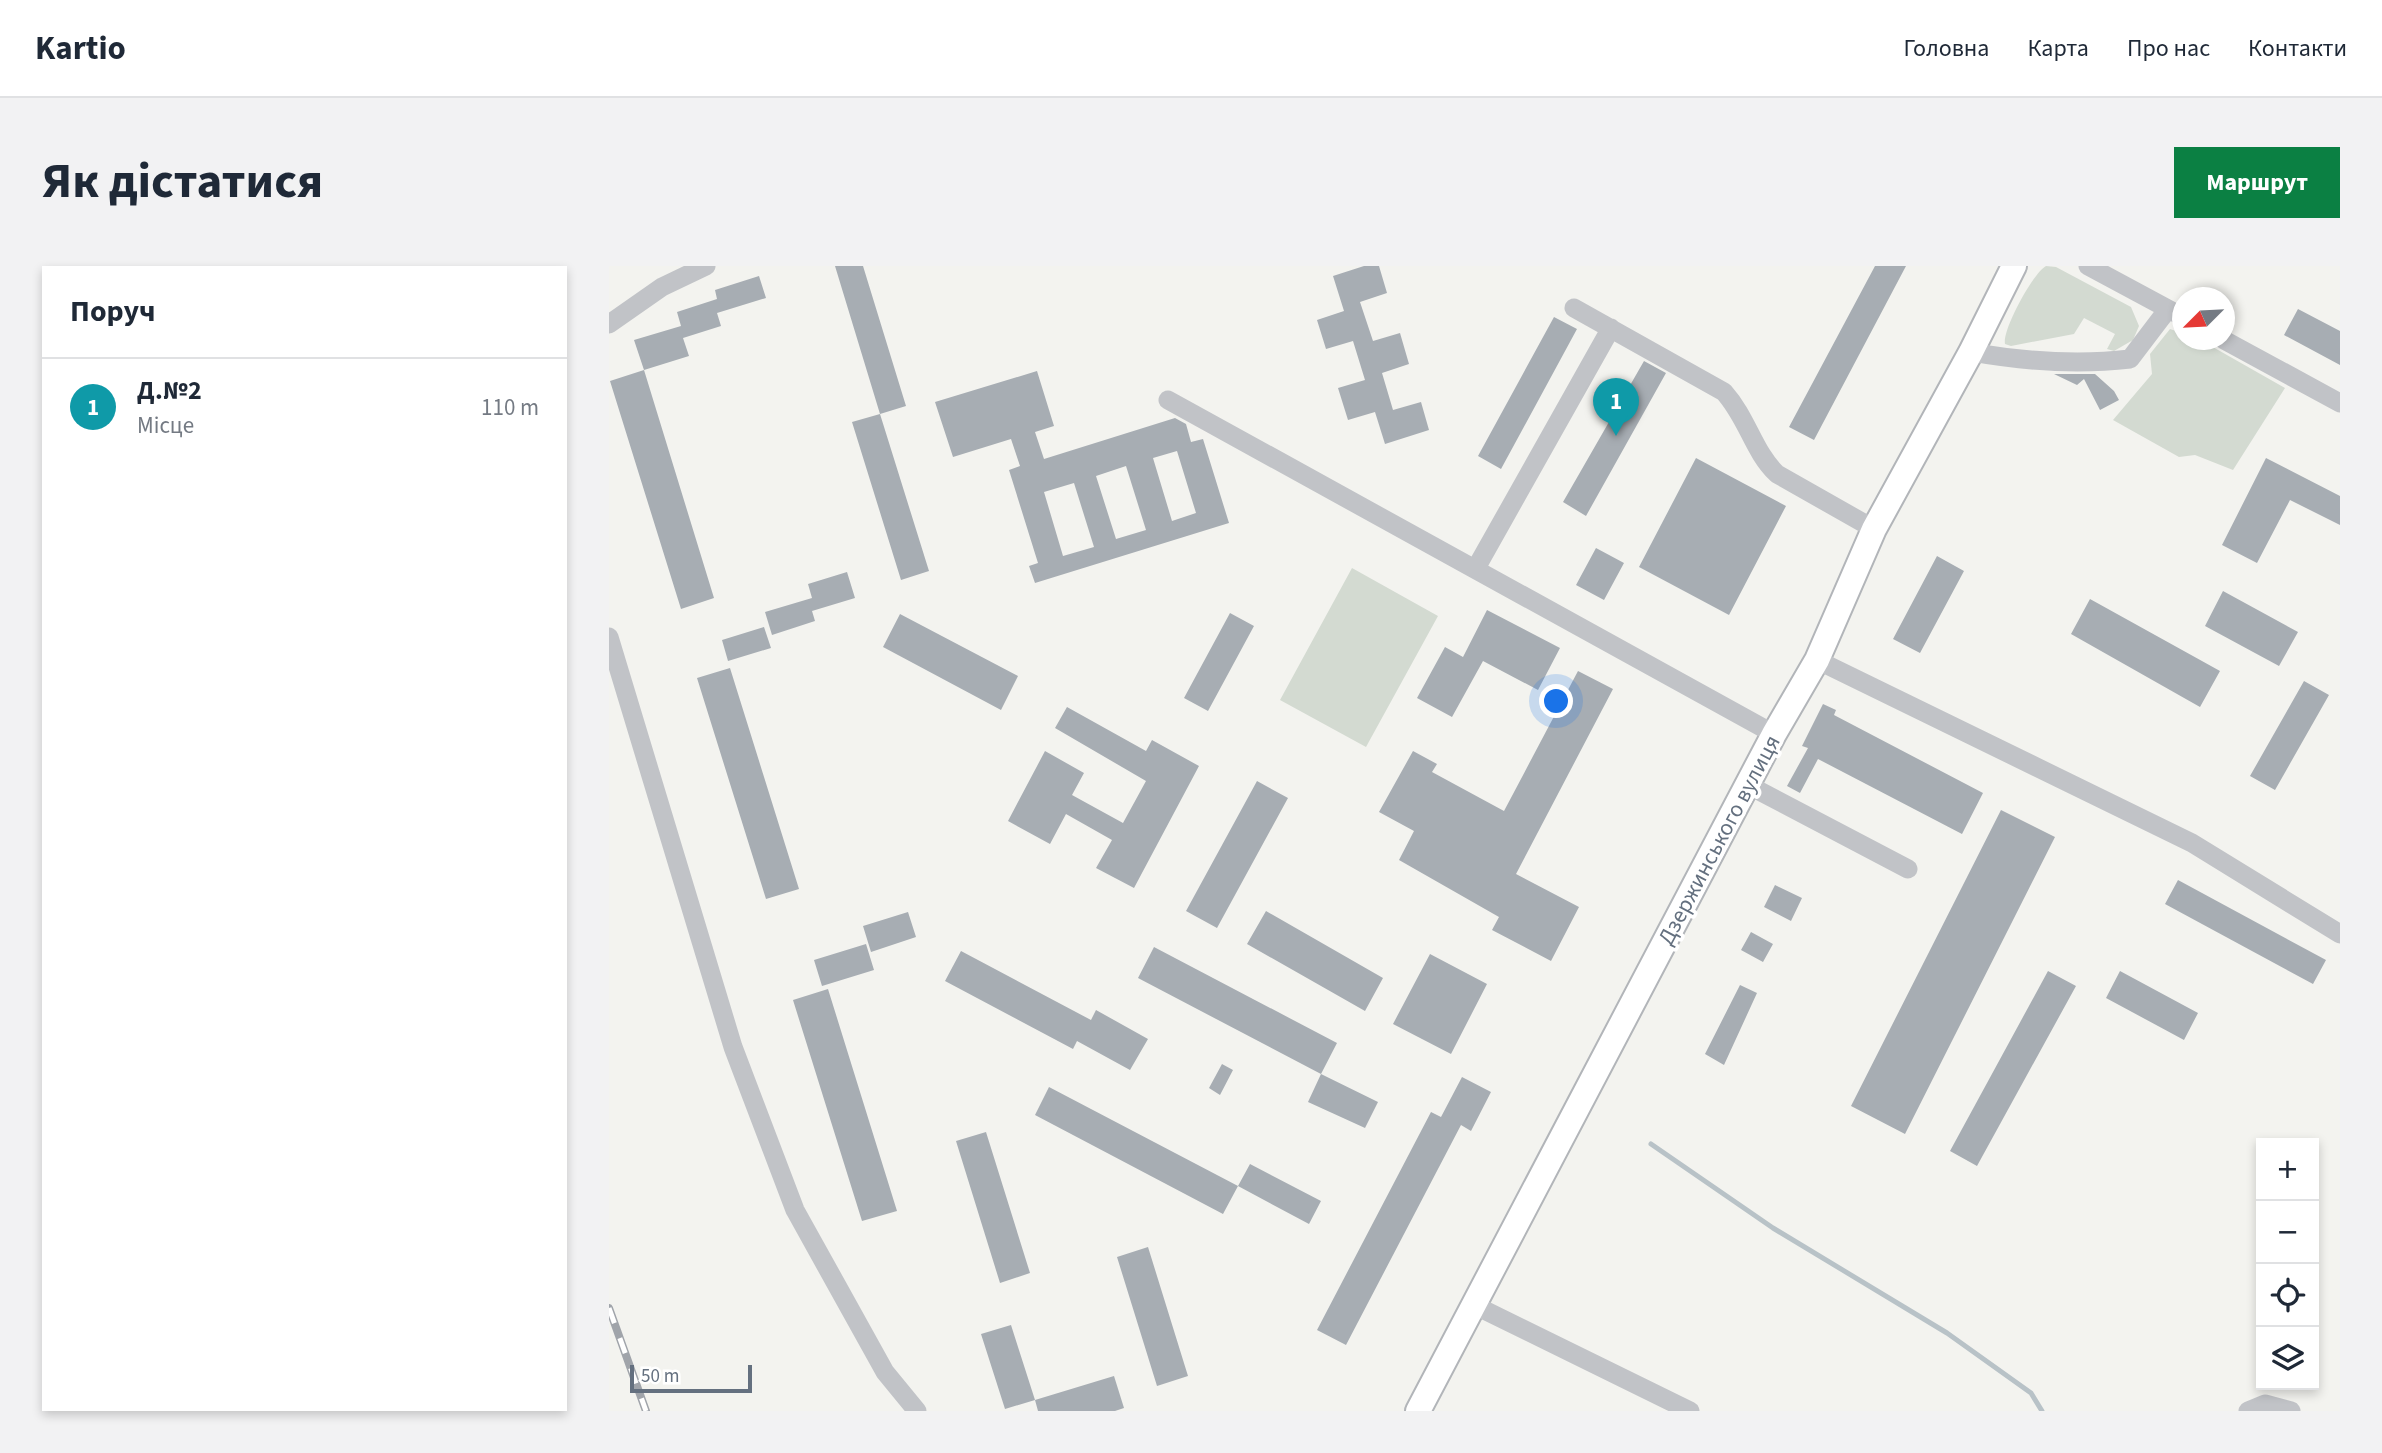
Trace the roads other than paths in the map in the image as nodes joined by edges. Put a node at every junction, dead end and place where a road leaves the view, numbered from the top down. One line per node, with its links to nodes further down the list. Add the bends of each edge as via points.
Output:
1 (706, 266): 7 (street, via 662,287)
2 (2014, 266): 10 (main road, Дзержинського вулиця)
3 (2088, 266): 5 (street)
4 (1574, 308): 8 (street)
5 (2172, 311)
6 (2172, 316): 10 (street, via 2130,359 2003,358)
7 (609, 324)
8 (1611, 328): 13 (street, via 1724,393 1740,410 1765,463 1777,474); 14 (street)
9 (2235, 346): 12 (street)
10 (1971, 352): 13 (main road, Дзержинського вулиця)
11 (1168, 400): 14 (street)
12 (2340, 402)
13 (1874, 528): 16 (main road, Дзержинського вулиця)
14 (1476, 568): 17 (street)
15 (609, 638): 22 (street, via 733,1047 795,1210 885,1372)
16 (1817, 660): 17 (main road, Дзержинського вулиця); 20 (street, via 2192,843)
17 (1774, 734): 18 (main road, Дзержинського вулиця)
18 (1748, 785): 19 (street); 21 (main road, Дзержинського вулиця)
19 (1908, 869)
20 (2340, 934)
21 (1474, 1305): 23 (main road, Дзержинського вулиця); 24 (street)
22 (916, 1411)
23 (1418, 1411)
24 (1690, 1411)
25 (2248, 1411): 26 (street, via 2265,1405)
26 (2291, 1411)

